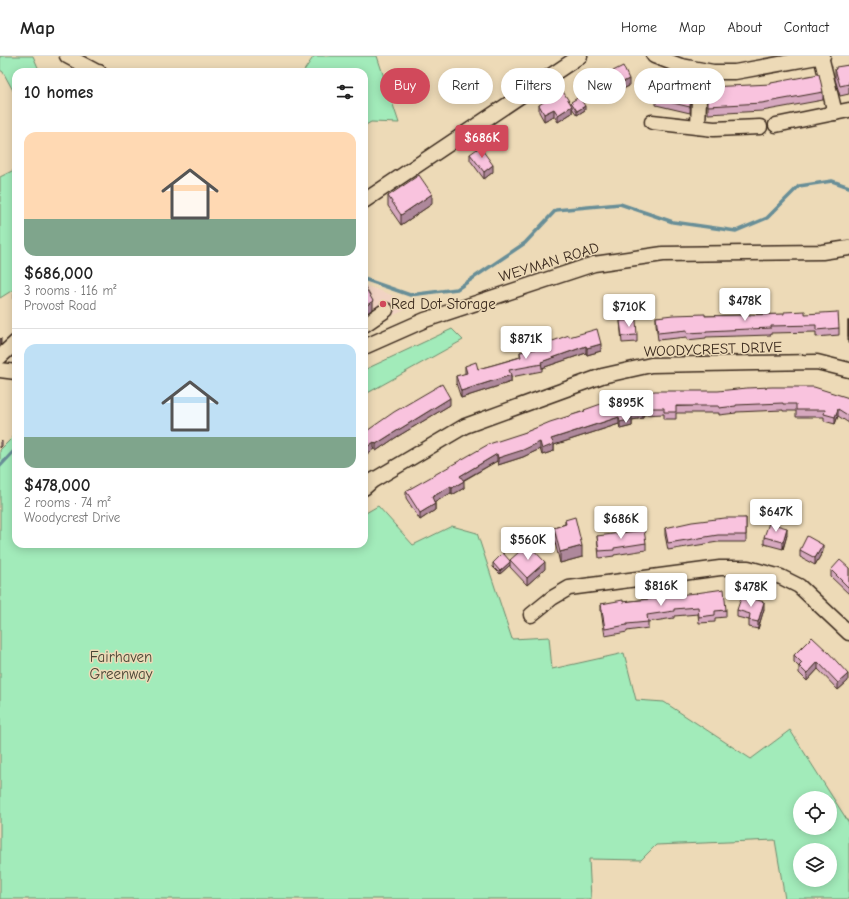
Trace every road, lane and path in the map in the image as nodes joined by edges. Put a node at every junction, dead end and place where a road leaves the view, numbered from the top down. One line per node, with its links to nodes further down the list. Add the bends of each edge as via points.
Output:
1 (67, 56): 5 (street)
2 (580, 56): 15 (street)
3 (654, 56): 6 (street)
4 (822, 56): 7 (street); 10 (street)
5 (90, 68)
6 (690, 68)
7 (725, 72)
8 (699, 104): 13 (street)
9 (849, 110): 10 (street)
10 (835, 113): 12 (street)
11 (652, 122): 13 (street)
12 (776, 126)
13 (698, 127): 14 (street)
14 (760, 127)
15 (368, 198)
16 (849, 248): 20 (street, WEYMAN ROAD, via 822,252 663,254 594,264 425,320)
17 (386, 310): 18 (street)
18 (368, 322)
19 (12, 346): 21 (street)
20 (368, 346)
21 (0, 357)
22 (0, 370): 24 (street)
23 (849, 370): 25 (street, WOODYCREST DRIVE, via 817,362 651,365 602,376 465,426)
24 (12, 372)
25 (368, 484)
26 (531, 615): 27 (street, via 569,588 720,568 748,568 781,577 799,586)
27 (849, 633)

